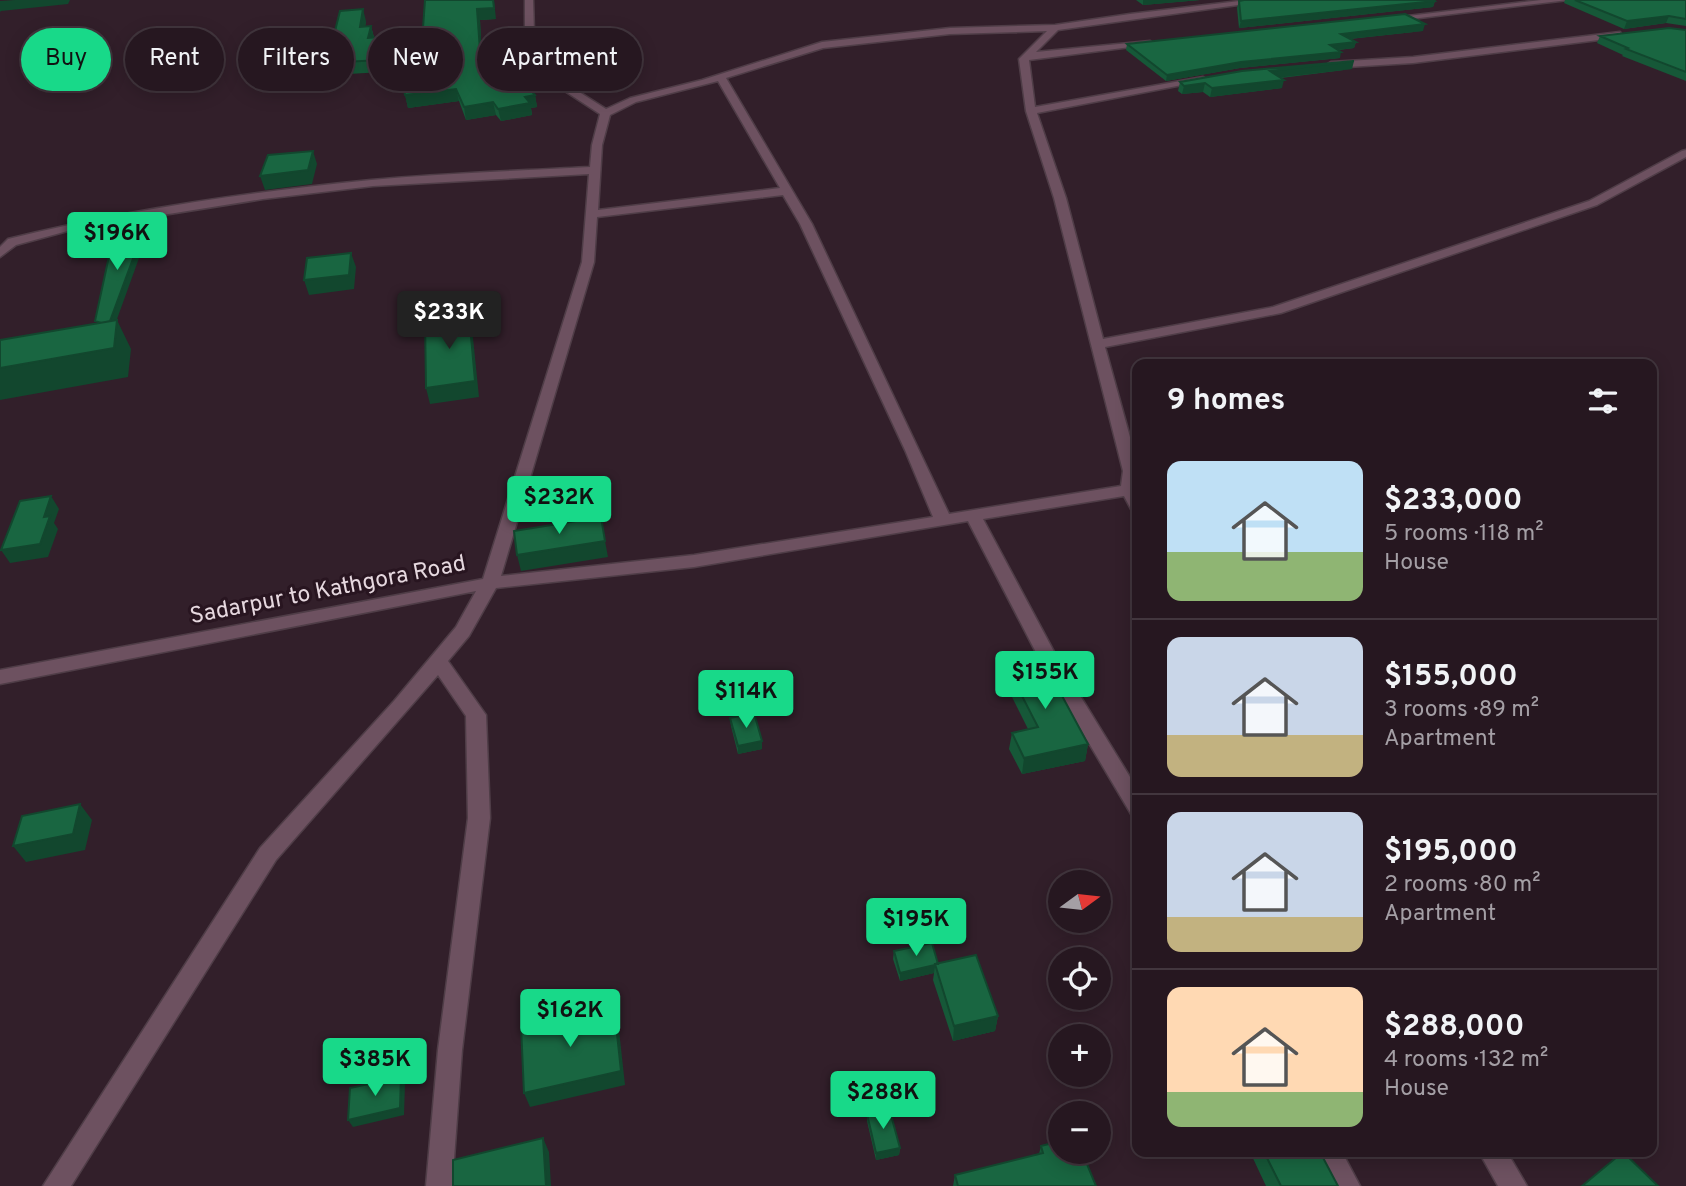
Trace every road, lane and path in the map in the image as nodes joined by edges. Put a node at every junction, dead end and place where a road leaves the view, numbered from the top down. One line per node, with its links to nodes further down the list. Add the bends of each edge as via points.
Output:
1 (529, 0): 13 (street, via 530,65)
2 (1269, 0): 5 (street)
3 (1564, 0): 4 (street)
4 (1374, 20)
5 (1055, 28): 8 (street); 10 (street, via 950,31 822,45)
6 (1626, 34): 9 (street, via 1413,60)
7 (1164, 43): 8 (street)
8 (1028, 55): 12 (street, via 1024,59)
9 (1322, 65)
10 (721, 77): 13 (street, via 633,100); 16 (street)
11 (1216, 78): 12 (street)
12 (1031, 111): 19 (street, via 1060,198)
13 (605, 113): 15 (street, Sadarpur to Kathgora Road)
14 (1686, 153): 19 (street, via 1592,203 1276,310)
15 (595, 170): 17 (street, Sadarpur to Kathgora Road); 18 (street, via 373,183 262,196 75,226 12,242)
16 (786, 191): 17 (street); 23 (street, via 867,351)
17 (591, 214): 24 (street, Sadarpur to Kathgora Road, via 588,262)
18 (0, 253)
19 (1098, 344): 20 (street, via 1131,471)
20 (1129, 490): 21 (street); 22 (street)
21 (1132, 496)
22 (974, 515): 23 (street); 27 (street, via 1081,718)
23 (943, 520): 24 (street, via 694,561)
24 (490, 583): 25 (street, via 463,631); 26 (street, Sadarpur to Kathgora Road)
25 (438, 661): 30 (street, via 268,854); 31 (street, via 476,715 479,817 450,1050)
26 (0, 677)
27 (1132, 799)
28 (1331, 1157): 32 (street)
29 (1495, 1157): 33 (street)
30 (57, 1186)
31 (439, 1186)
32 (1347, 1186)
33 (1514, 1186)

